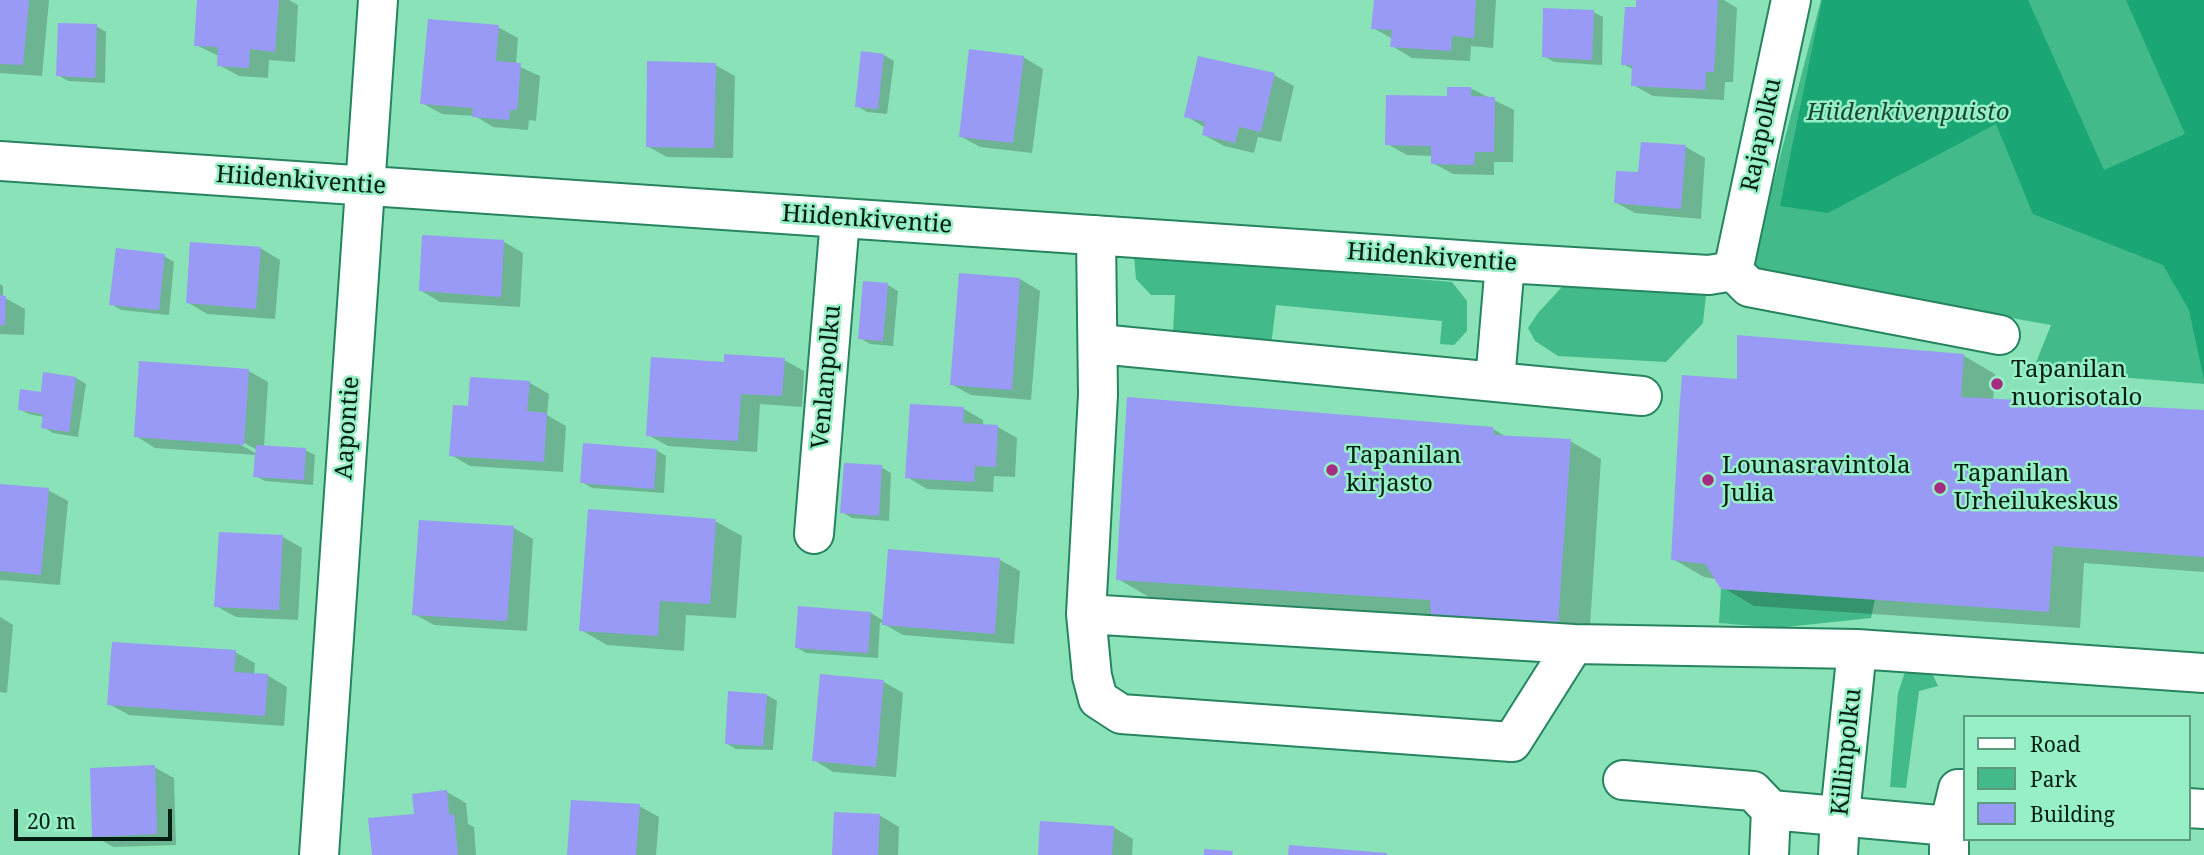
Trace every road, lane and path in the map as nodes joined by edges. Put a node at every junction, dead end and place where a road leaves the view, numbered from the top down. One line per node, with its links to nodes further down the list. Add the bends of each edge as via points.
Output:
1 (378, 0): 4 (street, Aapontie)
2 (1791, 0): 8 (street, Rajapolku)
3 (0, 161): 4 (street, Hiidenkiventie)
4 (365, 186): 5 (street, Hiidenkiventie); 23 (street, Aapontie)
5 (840, 219): 6 (street, Hiidenkiventie); 13 (street, Venlanpolku)
6 (1096, 235): 7 (street, Hiidenkiventie); 10 (street)
7 (1505, 263): 8 (street, Hiidenkiventie, via 1709,275); 11 (street)
8 (1733, 271): 9 (street, via 1749,287)
9 (2000, 335)
10 (1099, 344): 11 (street); 14 (street)
11 (1494, 381): 12 (street)
12 (1642, 396)
13 (814, 534)
14 (1087, 614): 15 (street); 15 (street, via 1098,699 1121,714 1512,742)
15 (1574, 644): 16 (street)
16 (1857, 649): 17 (street); 21 (street, Killinpolku)
17 (2204, 673)
18 (1623, 780): 20 (street, via 1753,791)
19 (1962, 789): 22 (street, via 1958,789)
20 (1771, 810): 21 (street); 24 (street)
21 (1840, 816): 22 (street); 25 (street, Killinpolku)
22 (1949, 841)
23 (319, 855)
24 (1769, 855)
25 (1838, 855)

